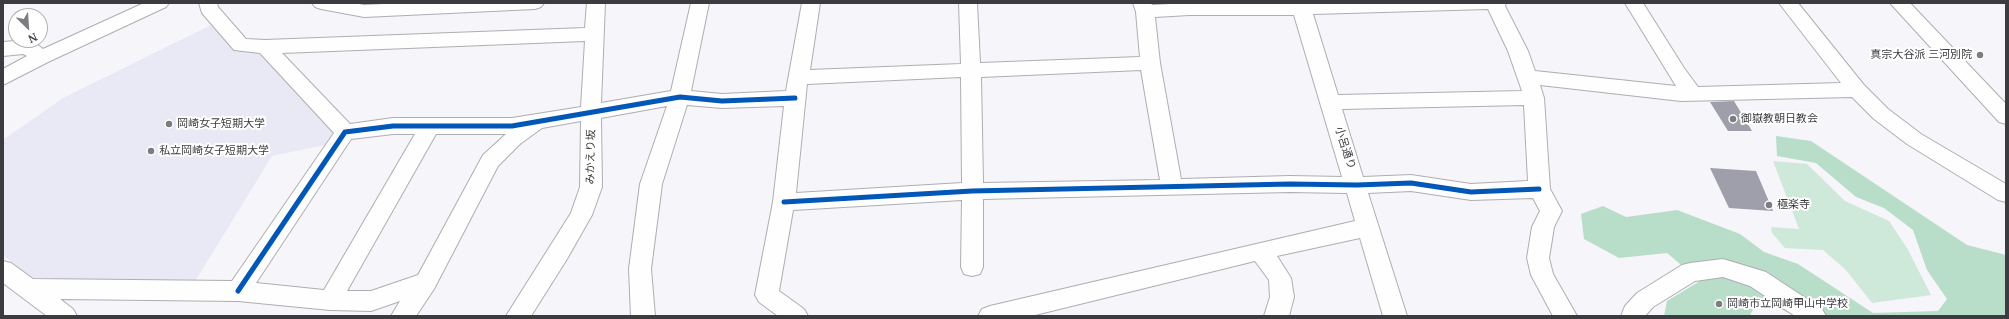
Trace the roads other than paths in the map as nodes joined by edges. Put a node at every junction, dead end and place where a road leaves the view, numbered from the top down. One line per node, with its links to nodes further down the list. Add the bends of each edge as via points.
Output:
1 (160, 3): 19 (street)
2 (208, 3): 17 (street, via 208,9 241,45)
3 (321, 3): 4 (street, via 364,11)
4 (535, 3)
5 (596, 3): 16 (street, みかえり坂)
6 (700, 3): 27 (street)
7 (811, 3): 22 (street)
8 (968, 3): 21 (street)
9 (1494, 3): 10 (street); 14 (street); 23 (street)
10 (1497, 3)
11 (1634, 3): 26 (street, via 1677,73)
12 (1788, 3): 25 (street)
13 (1898, 3): 32 (street)
14 (1300, 6): 15 (street, via 1241,10); 30 (street, 小呂通り)
15 (1143, 8): 20 (street)
16 (595, 34): 17 (street); 31 (street, みかえり坂)
17 (265, 47): 35 (street)
18 (3, 49): 19 (street, via 27,47)
19 (41, 57): 24 (street)
20 (1150, 63): 21 (street); 37 (street)
21 (970, 69): 22 (street); 39 (street, via 973,127)
22 (799, 77): 28 (street)
23 (1528, 77): 26 (street); 29 (street)
24 (3, 78)
25 (1857, 90): 26 (street); 40 (street, via 1881,114 1914,139)
26 (1694, 94)
27 (680, 97): 28 (street, via 722,101); 31 (street); 54 (street, via 651,184 640,269)
28 (795, 98): 41 (street)
29 (1534, 98): 30 (street); 38 (street)
30 (1330, 102): 36 (street, 小呂通り)
31 (591, 111): 33 (street); 53 (street, みかえり坂, via 591,187 581,215)
32 (2006, 117)
33 (536, 123): 34 (street, via 512,126); 46 (street, via 490,161)
34 (429, 127): 35 (street, via 393,126); 49 (street)
35 (345, 132): 48 (street)
36 (1356, 185): 37 (street, via 1290,184); 38 (street, via 1410,183 1471,192); 42 (street, 小呂通り)
37 (1172, 188): 39 (street)
38 (1539, 189): 59 (street, via 1551,211 1543,227 1538,258 1542,275)
39 (972, 191): 41 (street); 44 (street)
40 (2006, 194)
41 (784, 202): 55 (street, via 767,295)
42 (1368, 227): 43 (street); 58 (street, 小呂通り)
43 (1260, 251): 50 (street); 57 (street, via 1280,278 1282,297)
44 (972, 267)
45 (3, 271): 47 (street)
46 (426, 282): 49 (street, via 371,301); 52 (street)
47 (30, 289): 48 (street); 51 (street)
48 (238, 291): 49 (street)
49 (330, 300)
50 (1032, 311): 56 (street)
51 (65, 316)
52 (403, 316)
53 (518, 316)
54 (642, 316)
55 (796, 316)
56 (990, 316)
57 (1276, 316)
58 (1395, 316)
59 (1565, 316)
60 (1633, 316): 61 (street, via 1645,300 1690,272 1723,268 1758,279)
61 (1814, 316)

